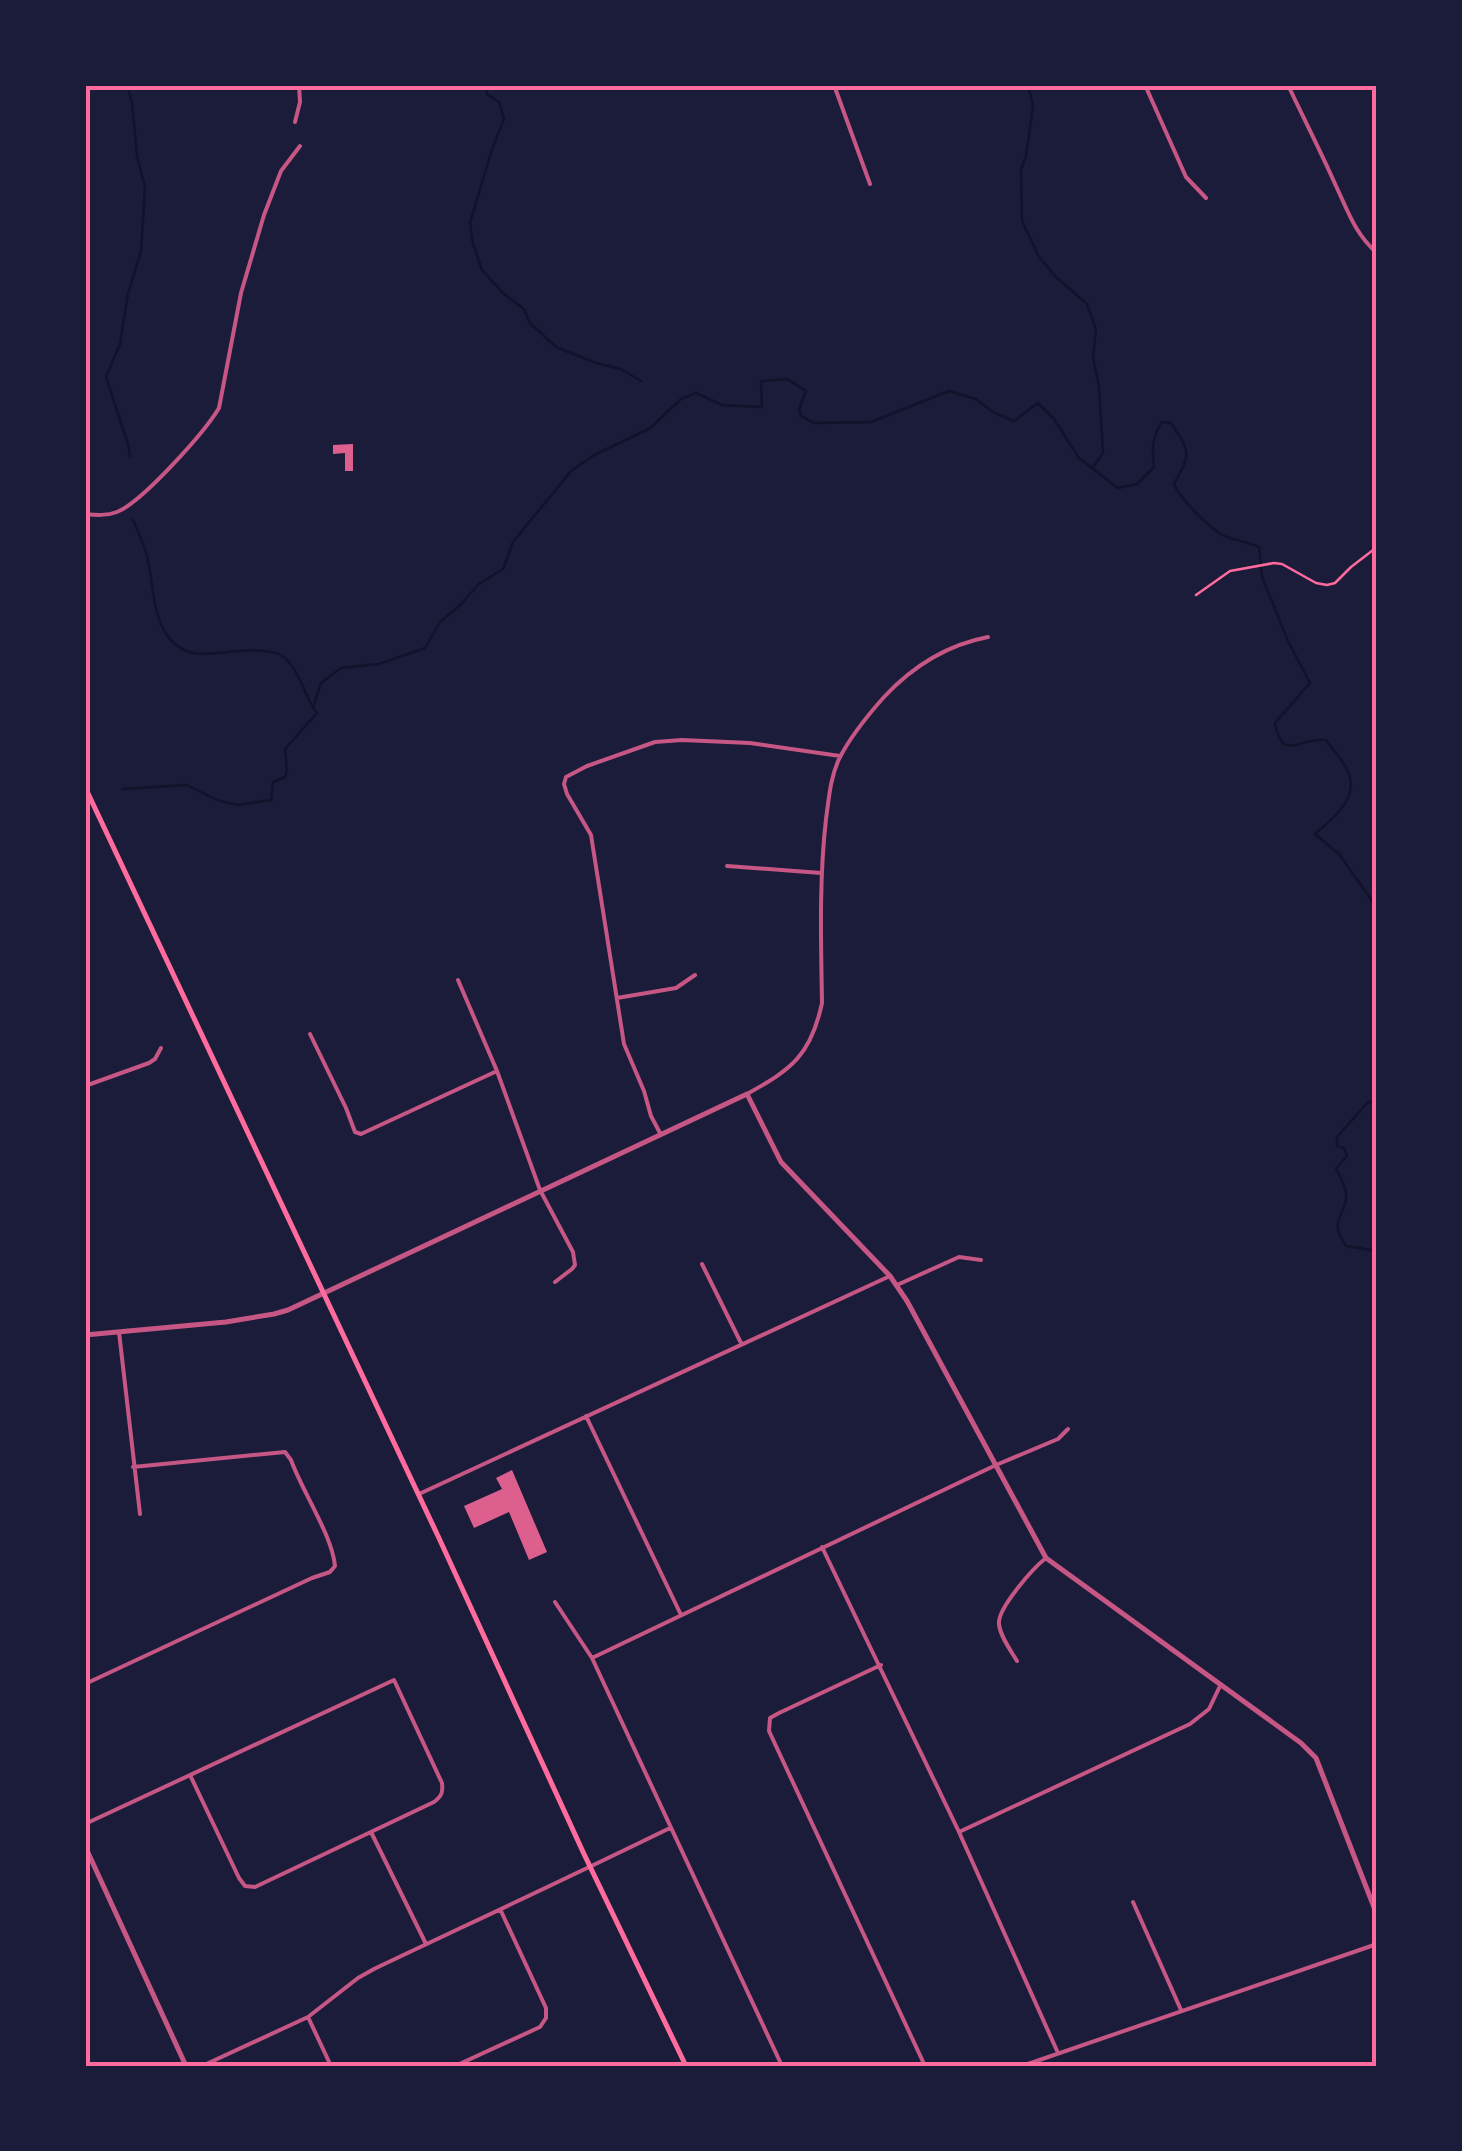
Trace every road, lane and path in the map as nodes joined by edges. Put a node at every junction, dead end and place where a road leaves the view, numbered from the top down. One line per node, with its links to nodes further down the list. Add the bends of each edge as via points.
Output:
1 (299, 85): 5 (street)
2 (834, 85): 7 (street)
3 (1146, 85): 8 (street, via 1186,177)
4 (1288, 85): 9 (street, via 1355,228)
5 (295, 122)
6 (300, 146): 10 (street, via 274,184 236,313 219,408 144,494 120,511)
7 (870, 184)
8 (1206, 198)
9 (1377, 253)
10 (85, 514)
11 (1377, 547): 12 (path, via 1327,585 1274,562 1230,571)
12 (1196, 595)
13 (988, 636): 14 (street, via 936,654 902,678)
14 (840, 756): 17 (street, via 828,796); 20 (street, via 750,744 655,742 566,777 566,794 591,835)
15 (85, 787): 33 (main road)
16 (726, 866): 17 (street)
17 (821, 873): 25 (street, via 817,1026 791,1068)
18 (695, 975): 20 (street, via 676,988)
19 (458, 980): 23 (street)
20 (617, 998): 26 (street, via 624,1044)
21 (310, 1034): 23 (street, via 361,1134)
22 (161, 1048): 24 (street, via 155,1059)
23 (497, 1071): 27 (street)
24 (85, 1086)
25 (747, 1094): 26 (street); 30 (street, via 781,1162)
26 (660, 1133): 27 (street)
27 (540, 1190): 31 (street, via 574,1256 572,1270); 33 (street)
28 (981, 1260): 32 (street, via 960,1258)
29 (702, 1264): 36 (street)
30 (890, 1276): 32 (street); 36 (street)
31 (555, 1282)
32 (896, 1285): 39 (street)
33 (324, 1291): 34 (street, via 274,1314); 41 (main road)
34 (120, 1332): 35 (street); 40 (street)
35 (85, 1335)
36 (741, 1344): 37 (street)
37 (586, 1416): 41 (street); 46 (street)
38 (1068, 1429): 39 (street)
39 (996, 1465): 43 (street); 44 (street)
40 (133, 1467): 42 (street); 50 (street, via 285,1452 335,1566)
41 (419, 1494): 58 (main road)
42 (140, 1514)
43 (822, 1547): 46 (street); 49 (street)
44 (1046, 1558): 48 (street, via 998,1620); 51 (street)
45 (555, 1602): 47 (street)
46 (681, 1615): 47 (street)
47 (592, 1658): 54 (street)
48 (1017, 1662)
49 (881, 1665): 56 (street); 73 (street, via 768,1724)
50 (85, 1684)
51 (1221, 1684): 56 (street, via 1210,1708 1190,1724); 61 (street, via 1316,1758)
52 (191, 1776): 53 (street); 55 (street, via 245,1886); 55 (street, via 394,1680 442,1791 434,1802)
53 (85, 1824)
54 (670, 1828): 58 (street); 72 (street)
55 (371, 1832): 62 (street)
56 (959, 1832): 66 (street)
57 (85, 1846): 67 (street)
58 (590, 1865): 60 (street); 71 (main road)
59 (1133, 1902): 64 (street)
60 (501, 1911): 62 (street); 70 (street, via 546,2018 540,2027)
61 (1377, 1915)
62 (426, 1944): 65 (street, via 358,1978)
63 (1377, 1944): 64 (street)
64 (1181, 2010): 66 (street)
65 (308, 2017): 68 (street); 69 (street)
66 (1058, 2053): 74 (street)
67 (186, 2066)
68 (202, 2066)
69 (331, 2066)
70 (455, 2066)
71 (686, 2066)
72 (782, 2066)
73 (925, 2066)
74 (1022, 2066)

